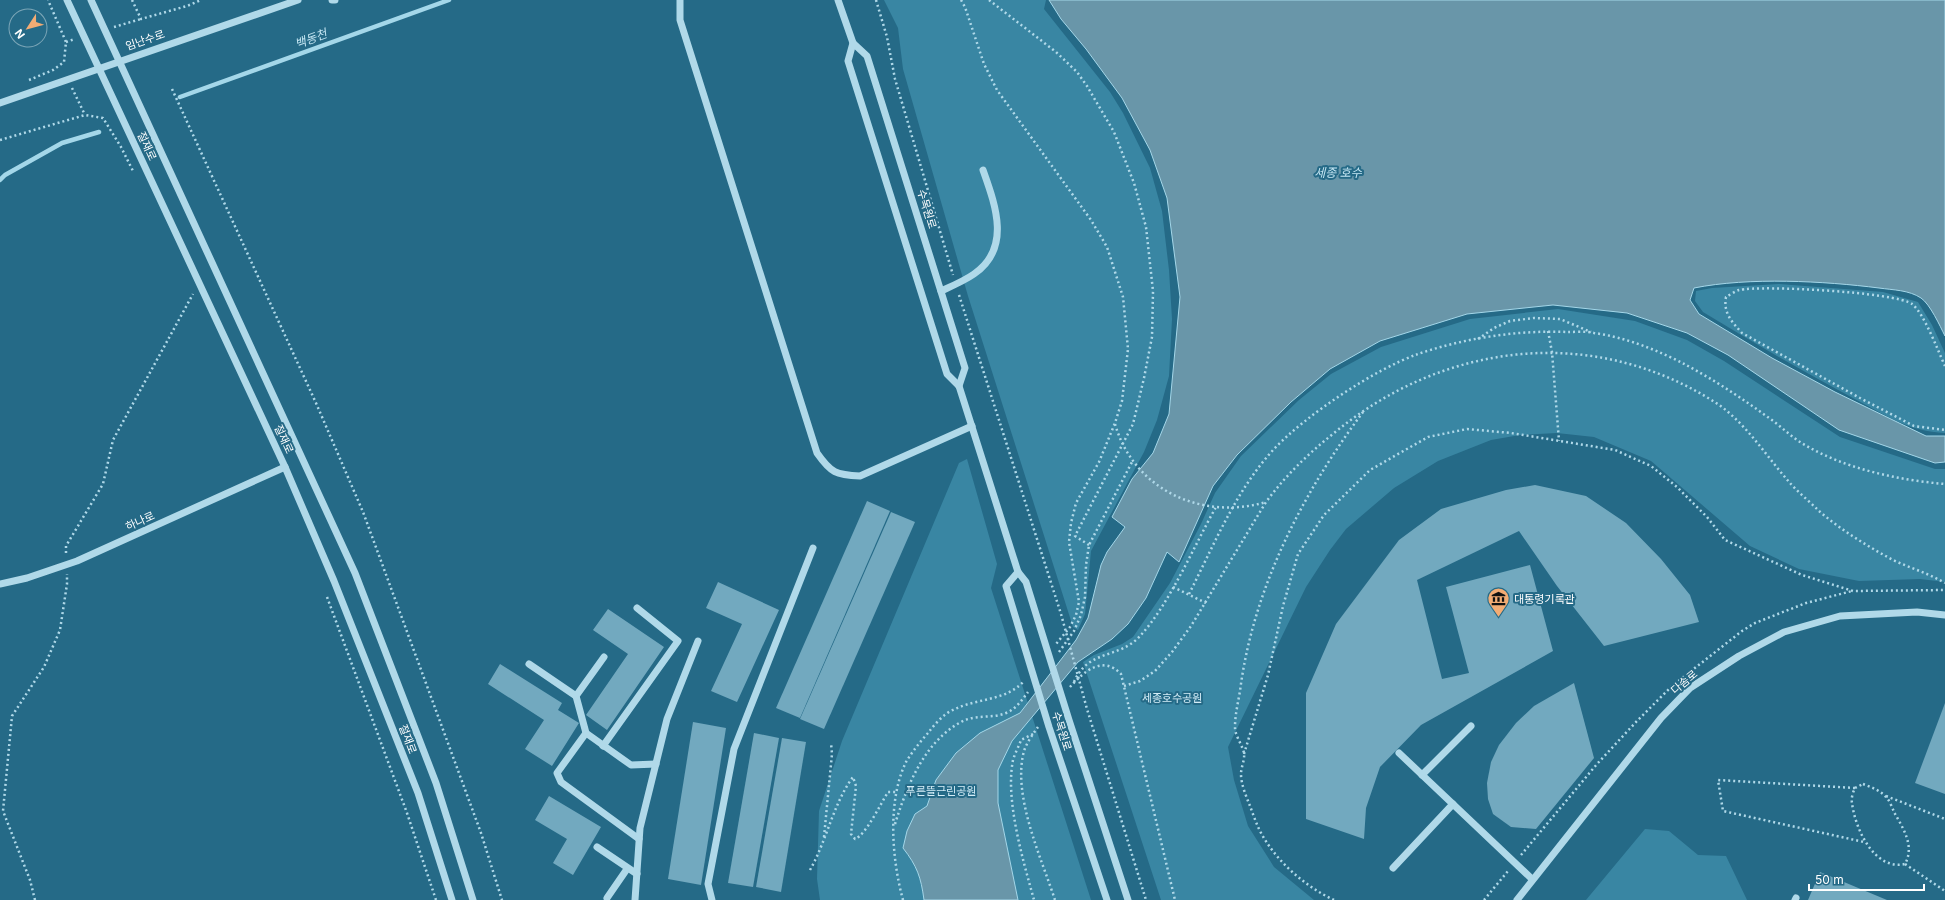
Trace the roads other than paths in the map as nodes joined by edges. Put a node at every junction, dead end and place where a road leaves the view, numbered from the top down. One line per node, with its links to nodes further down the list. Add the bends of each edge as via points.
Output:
1 (67, 0): 10 (street, 절재로)
2 (92, 0): 9 (street, 절재로)
3 (298, 0): 9 (street, 임난수로)
4 (332, 0): 5 (street)
5 (335, 0)
6 (680, 0): 15 (street, via 680,20 817,453 828,468 843,475 860,476)
7 (838, 0): 8 (street, 수목원로)
8 (853, 43): 13 (street, 수목원로, via 867,56); 14 (street, 수목원로, via 848,60 947,374)
9 (119, 61): 10 (street, 임난수로); 41 (street, 절재로, via 355,573 436,783)
10 (98, 69): 11 (street, 임난수로); 16 (street, 절재로)
11 (0, 103)
12 (983, 170): 13 (street, via 997,212 999,231 994,247 983,267)
13 (941, 291): 14 (street, 수목원로, via 965,368)
14 (959, 386): 15 (street, 수목원로)
15 (972, 426): 18 (street, 수목원로)
16 (285, 467): 19 (street, 하나로, via 66,565); 40 (street, 절재로, via 334,581 415,785)
17 (813, 548): 43 (street, via 734,749 708,884)
18 (1018, 572): 44 (street, 수목원로, via 1006,586 1049,727); 45 (street, 수목원로, via 1026,582)
19 (0, 584)
20 (637, 608): 28 (street, via 678,641)
21 (1945, 615): 38 (street, 다솜로, via 1917,612 1840,616 1784,632 1739,656 1690,688 1661,718)
22 (698, 641): 30 (street, via 668,719)
23 (604, 658): 25 (street)
24 (529, 664): 25 (street)
25 (576, 696): 27 (street)
26 (1471, 726): 31 (street)
27 (586, 733): 28 (street); 33 (street, via 557,773 561,782)
28 (603, 746): 30 (street, via 631,765)
29 (1399, 753): 31 (street)
30 (656, 764): 33 (street)
31 (1422, 775): 32 (street)
32 (1453, 804): 35 (street); 38 (street)
33 (639, 839): 37 (street)
34 (597, 846): 36 (street)
35 (1393, 868)
36 (627, 869): 37 (street); 39 (street)
37 (636, 874): 42 (street)
38 (1532, 879): 46 (street, 다솜로)
39 (607, 898)
40 (452, 900)
41 (473, 900)
42 (635, 900)
43 (712, 900)
44 (1107, 900)
45 (1128, 900)
46 (1517, 900)

